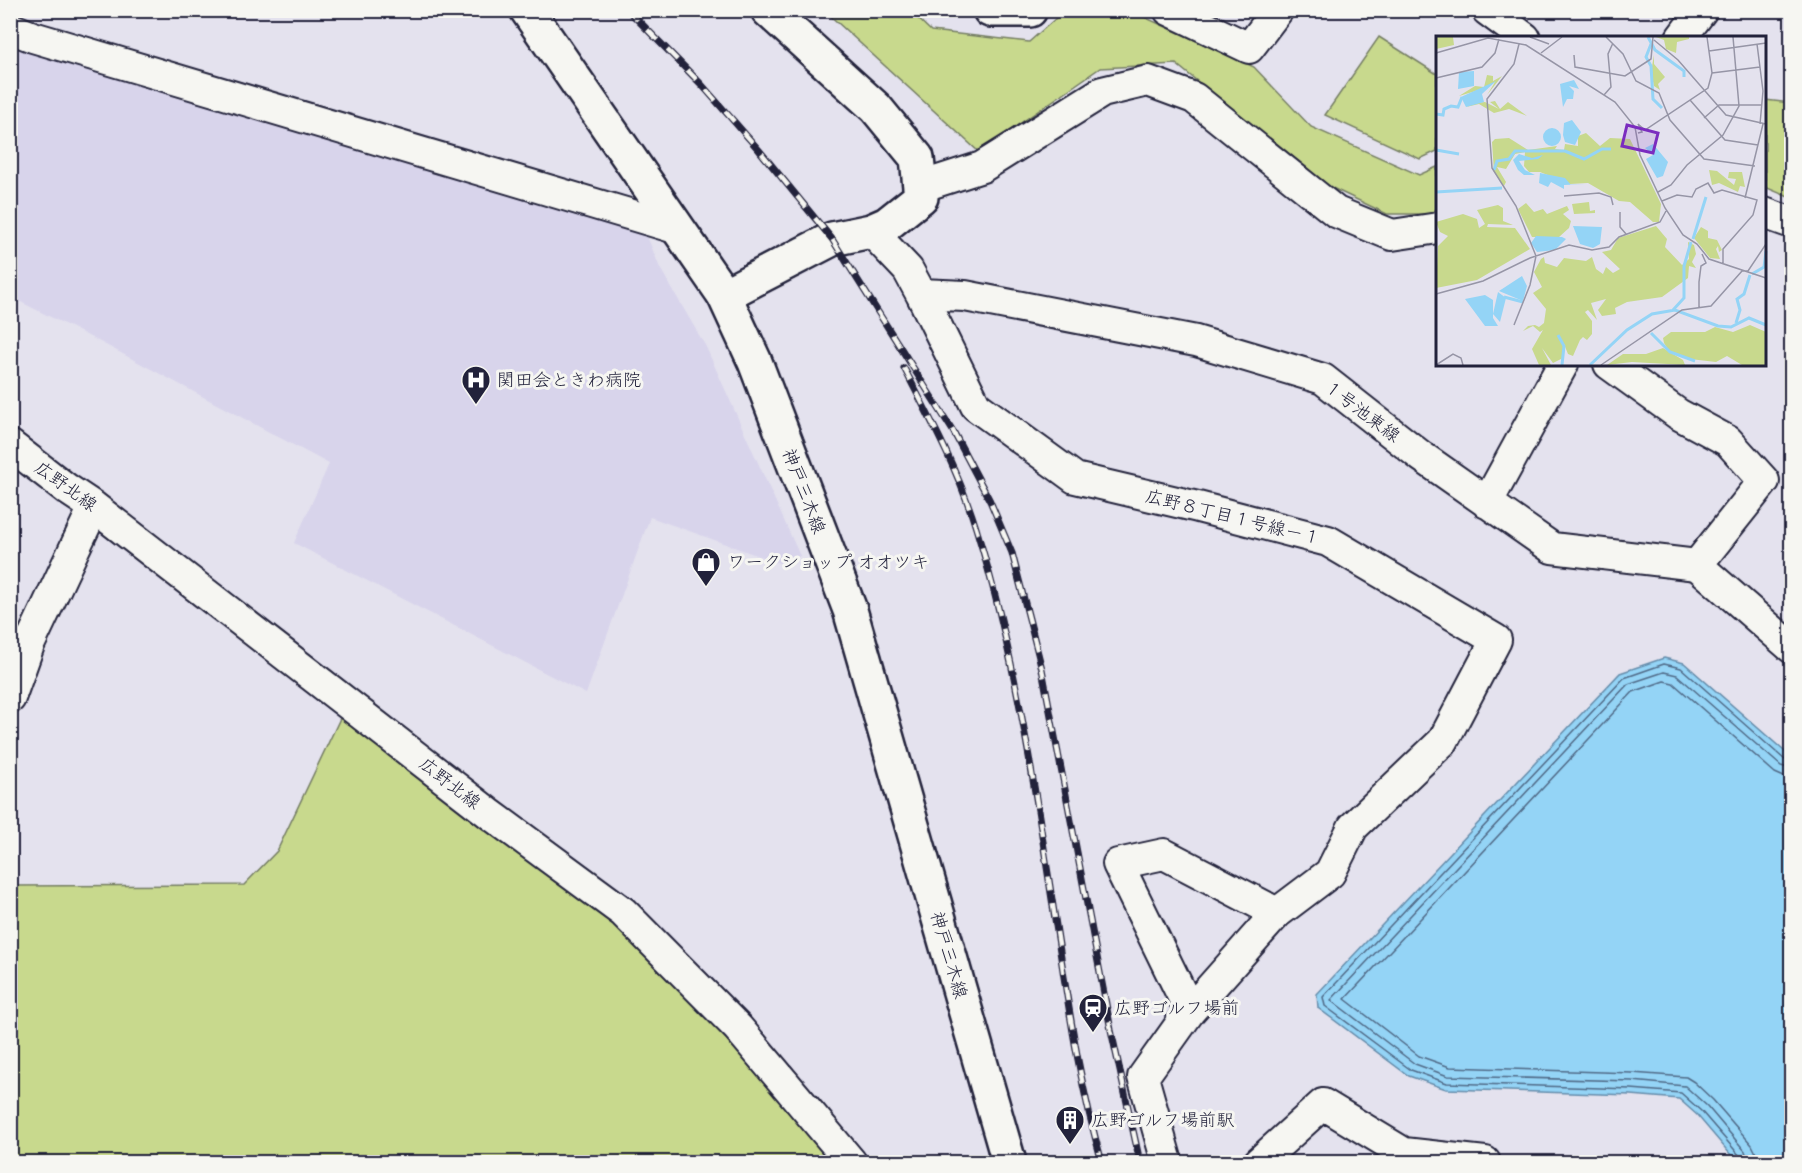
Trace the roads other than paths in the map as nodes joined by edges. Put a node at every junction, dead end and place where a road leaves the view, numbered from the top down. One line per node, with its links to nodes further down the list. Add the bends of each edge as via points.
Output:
1 (20, 10): 10 (street)
2 (527, 10): 18 (main road, 神戸三木線)
3 (768, 10): 14 (main road, via 876,108 917,158)
4 (990, 10): 5 (main road)
5 (1030, 10)
6 (1169, 10): 7 (street, via 1249,48)
7 (1278, 10)
8 (1702, 10): 13 (street)
9 (1497, 13): 12 (street)
10 (10, 16)
11 (10, 28): 18 (street)
12 (1523, 36)
13 (1682, 36)
14 (920, 187): 17 (street, via 982,167 1102,92 1148,81 1194,98 1336,212 1392,235); 19 (main road, via 921,197 887,224)
15 (1766, 214): 16 (street)
16 (1791, 223)
17 (1436, 228)
18 (679, 229): 21 (main road, 神戸三木線)
19 (871, 231): 20 (street, via 908,270); 21 (main road, via 832,239)
20 (921, 294): 25 (street, １号池東線, via 965,296 1196,341 1323,379); 30 (street, 広野８丁目１号線ー１, via 976,406 1076,478 1328,542 1496,640 1443,741 1353,827 1330,873)
21 (724, 295): 33 (main road, 神戸三木線, via 755,362 849,610)
22 (1562, 366): 25 (street)
23 (1612, 366): 27 (street, via 1678,414 1728,441 1764,481)
24 (10, 445): 26 (street, 広野北線)
25 (1487, 502): 27 (street, １号池東線, via 1552,548)
26 (94, 507): 29 (street, via 29,645); 32 (street, 広野北線, via 623,912 738,1028)
27 (1696, 565): 28 (street)
28 (1791, 648)
29 (10, 698)
30 (1277, 913): 31 (street, 広野８丁目１号線ー１); 31 (street, via 1164,854 1118,864)
31 (1190, 1011): 34 (street, 広野８丁目１号線ー１, via 1143,1077)
32 (851, 1162)
33 (1009, 1162)
34 (1167, 1162)
35 (1259, 1162): 36 (street, via 1323,1104 1404,1153)
36 (1480, 1162): 37 (street)
37 (1485, 1162)

